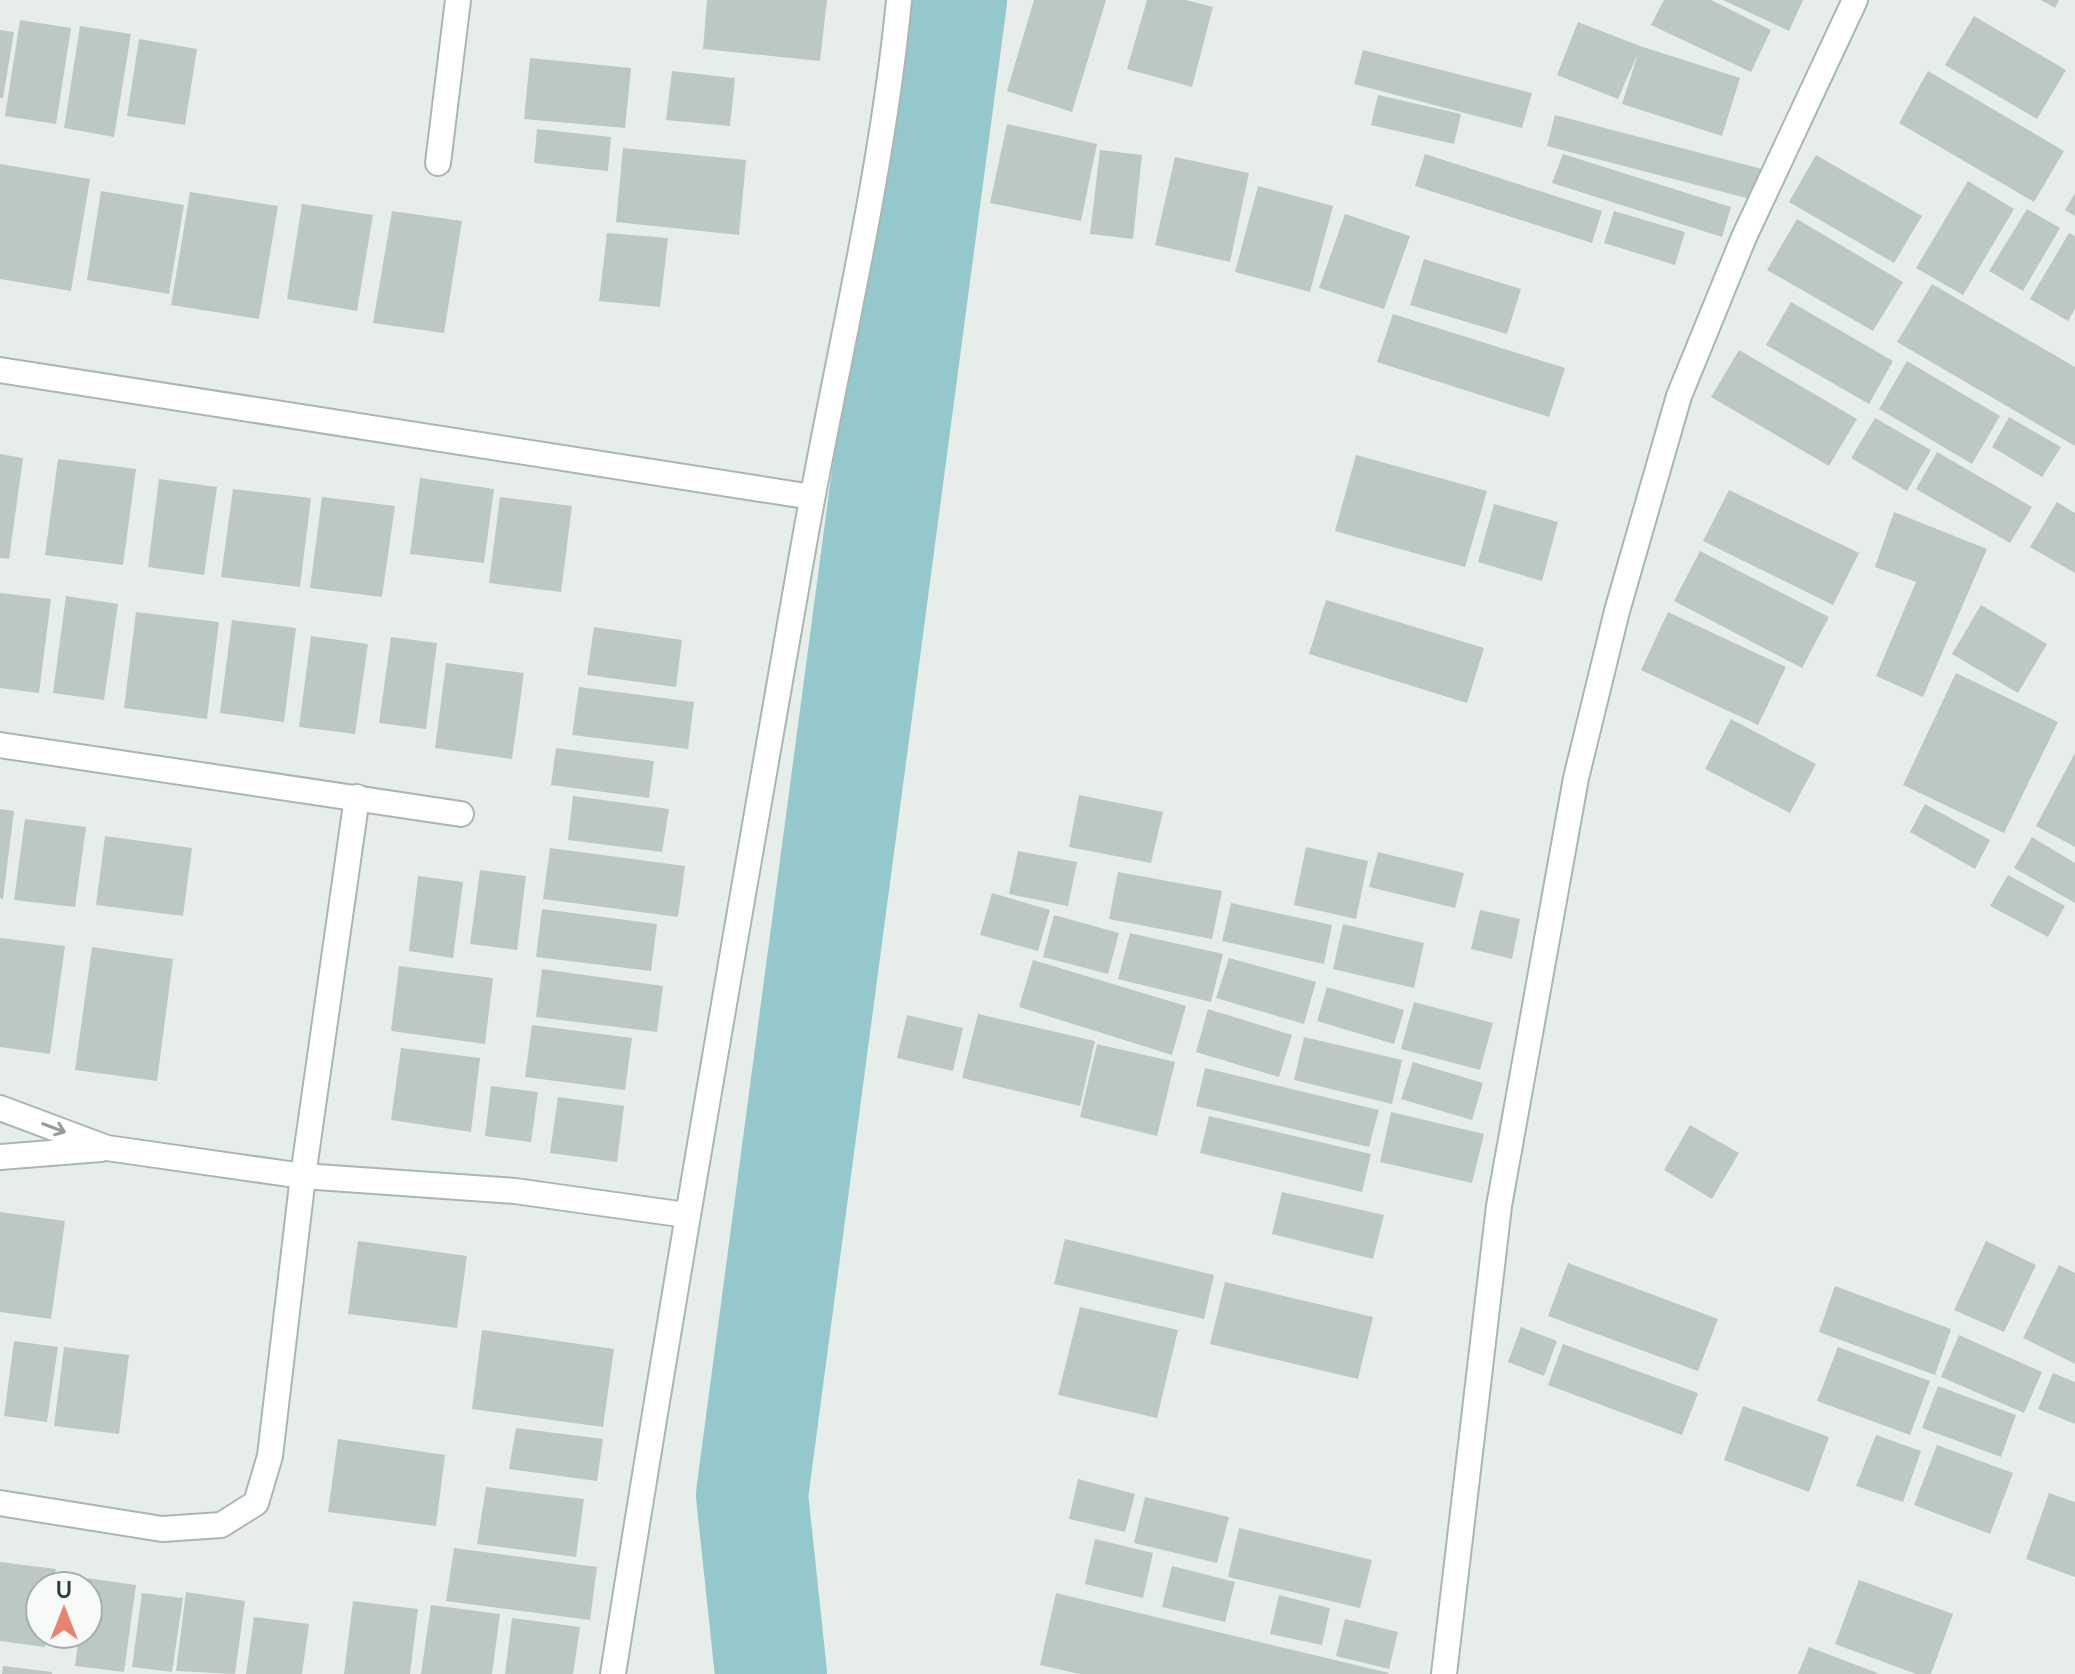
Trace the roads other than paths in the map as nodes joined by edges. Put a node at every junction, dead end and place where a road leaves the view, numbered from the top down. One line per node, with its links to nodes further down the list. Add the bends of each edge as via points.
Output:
1 (458, 0): 4 (street)
2 (899, 0): 6 (street, via 891,85)
3 (1855, 0): 17 (street, via 1744,237 1679,396 1617,611 1576,778 1499,1206)
4 (438, 163)
5 (0, 370): 6 (street)
6 (812, 497): 14 (street)
7 (0, 745): 8 (street)
8 (357, 797): 9 (street); 13 (street)
9 (461, 814)
10 (0, 1108): 11 (street, one-way to 11)
11 (107, 1148): 12 (street); 13 (street)
12 (0, 1157)
13 (303, 1176): 14 (street, via 515,1191); 15 (street, via 270,1456 256,1503 221,1525 162,1529)
14 (686, 1215): 16 (street)
15 (0, 1503)
16 (613, 1674)
17 (1444, 1674)

